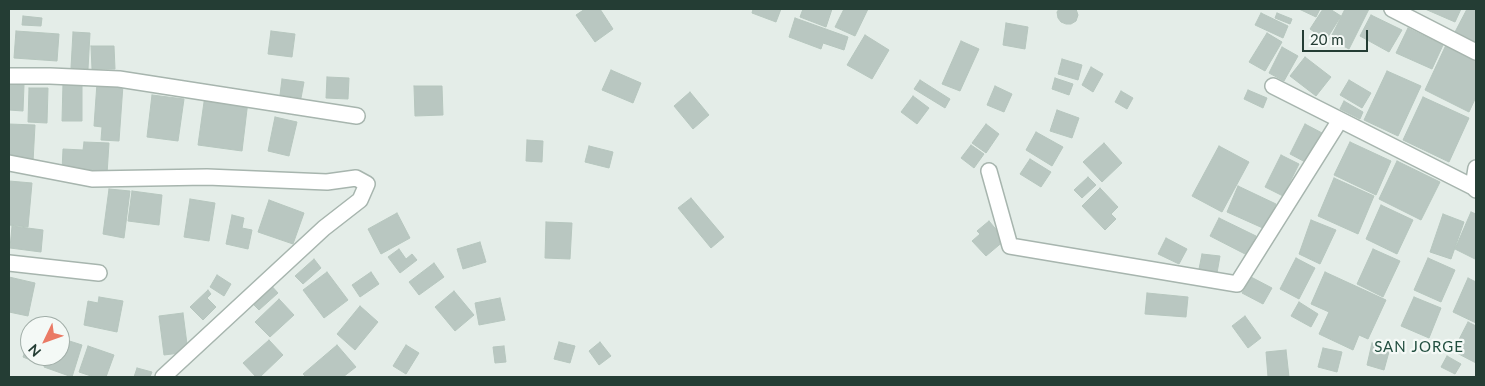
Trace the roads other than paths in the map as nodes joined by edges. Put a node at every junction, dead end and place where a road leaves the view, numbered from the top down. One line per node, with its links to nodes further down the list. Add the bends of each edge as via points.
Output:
1 (1392, 9): 2 (street)
2 (1476, 52)
3 (9, 76): 5 (street, via 119,79)
4 (1273, 86): 6 (street)
5 (357, 116)
6 (1340, 120): 9 (street, via 1237,284 1010,246); 10 (street)
7 (9, 163): 13 (street, via 92,178 208,177 327,182 356,178 367,184 360,200 324,228)
8 (1476, 168): 10 (street)
9 (990, 171)
10 (1474, 188)
11 (9, 263): 12 (street)
12 (99, 273)
13 (163, 377)

